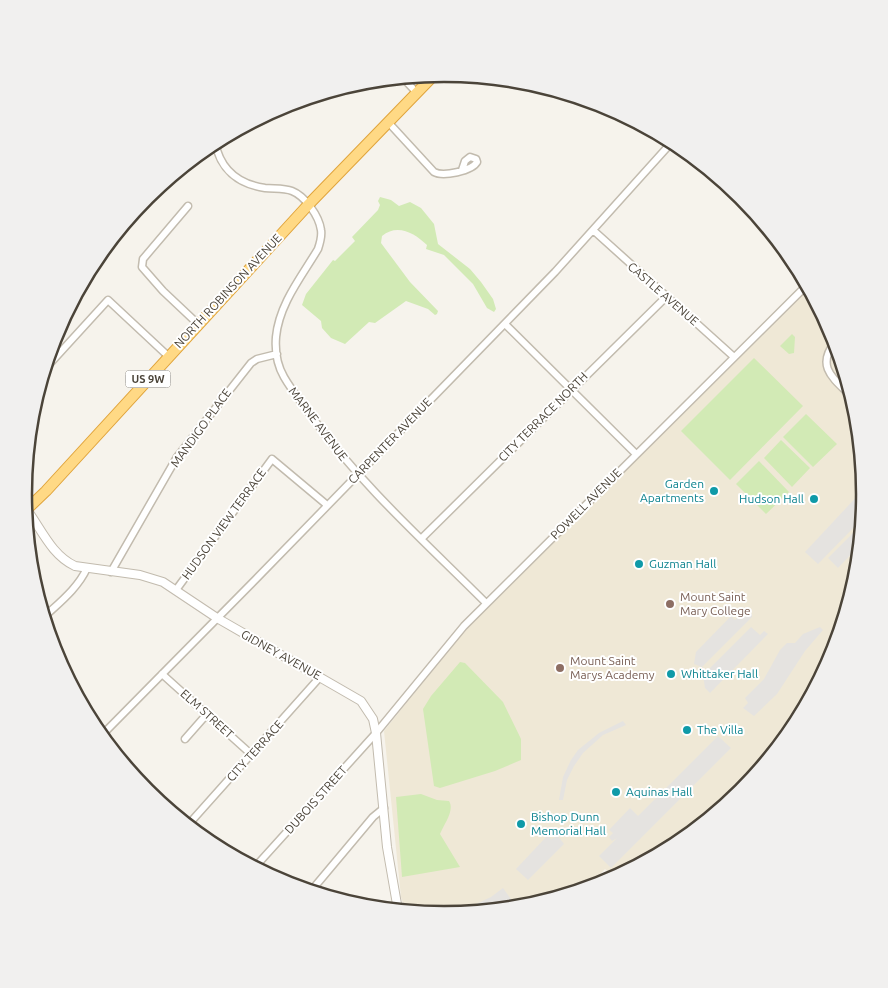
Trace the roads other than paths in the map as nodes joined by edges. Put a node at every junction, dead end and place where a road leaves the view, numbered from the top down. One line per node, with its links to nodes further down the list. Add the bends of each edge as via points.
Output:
1 (427, 83): 3 (highway, NORTH ROBINSON AVENUE / US 9W)
2 (409, 84): 3 (street)
3 (417, 93): 4 (highway, NORTH ROBINSON AVENUE / US 9W)
4 (388, 122): 7 (street, via 434,172 445,175); 8 (highway, NORTH ROBINSON AVENUE / US 9W)
5 (667, 148): 10 (street, CARPENTER AVENUE)
6 (217, 151): 8 (street, via 222,164 240,180 265,188 292,191)
7 (462, 170)
8 (308, 204): 13 (highway, NORTH ROBINSON AVENUE / US 9W); 16 (street, MARNE AVENUE, via 319,221 321,239 283,308 276,338)
9 (188, 206): 13 (street, via 143,259 142,267)
10 (593, 230): 12 (street, CASTLE AVENUE); 14 (street, CARPENTER AVENUE)
11 (801, 290): 19 (street, POWELL AVENUE)
12 (666, 297): 19 (street, CASTLE AVENUE); 21 (street, CITY TERRACE NORTH)
13 (198, 324): 17 (highway, NORTH ROBINSON AVENUE / US 9W)
14 (505, 324): 21 (street); 23 (street, CARPENTER AVENUE)
15 (829, 350): 20 (street, via 825,361 827,369)
16 (277, 354): 23 (street, MARNE AVENUE, via 283,377); 29 (street, MANDIGO PLACE, via 251,363 178,457)
17 (168, 356): 18 (street, via 108,300); 24 (highway, NORTH ROBINSON AVENUE / US 9W)
18 (56, 357)
19 (734, 357): 22 (street, POWELL AVENUE)
20 (841, 386)
21 (571, 390): 22 (street); 27 (street, CITY TERRACE NORTH)
22 (636, 454): 31 (street, POWELL AVENUE)
23 (357, 475): 25 (street, CARPENTER AVENUE); 27 (street, MARNE AVENUE)
24 (32, 503)
25 (327, 505): 30 (street, HUDSON VIEW TERRACE, via 272,459); 33 (street, CARPENTER AVENUE)
26 (33, 519): 28 (street, GIDNEY AVENUE, via 58,555 66,562)
27 (421, 539): 31 (street, MARNE AVENUE)
28 (87, 568): 29 (street, GIDNEY AVENUE); 32 (street, via 75,587)
29 (111, 572): 30 (street, GIDNEY AVENUE, via 150,578)
30 (176, 590): 33 (street, GIDNEY AVENUE)
31 (486, 603): 38 (street, POWELL AVENUE)
32 (50, 611)
33 (217, 618): 34 (street, CARPENTER AVENUE); 35 (street, GIDNEY AVENUE)
34 (162, 674): 36 (street, ELM STREET); 37 (street, CARPENTER AVENUE)
35 (320, 677): 38 (street, GIDNEY AVENUE, via 361,701 373,719); 40 (street, CITY TERRACE)
36 (207, 714): 39 (street); 40 (street, ELM STREET)
37 (107, 730)
38 (376, 733): 41 (street, GIDNEY AVENUE); 43 (street, DUBOIS STREET)
39 (185, 739)
40 (252, 755): 42 (street, CITY TERRACE)
41 (384, 808): 44 (street); 45 (street, GIDNEY AVENUE)
42 (193, 820)
43 (260, 862)
44 (316, 885)
45 (397, 903)

